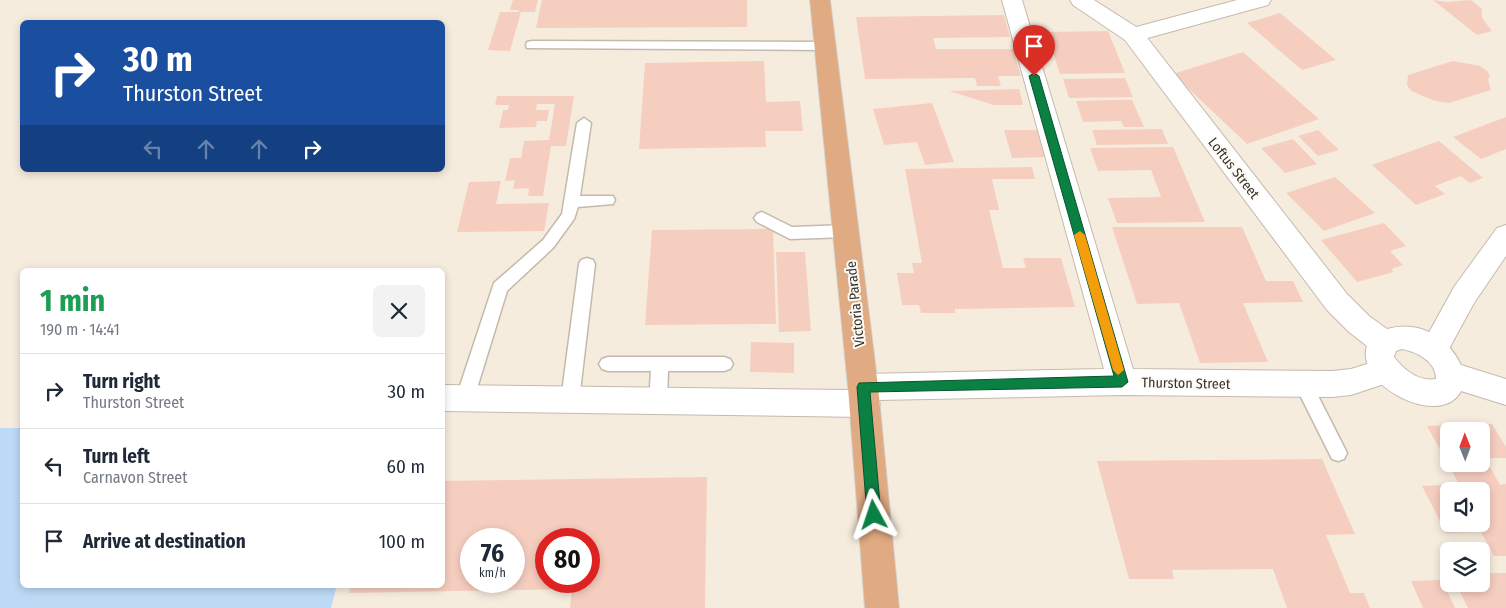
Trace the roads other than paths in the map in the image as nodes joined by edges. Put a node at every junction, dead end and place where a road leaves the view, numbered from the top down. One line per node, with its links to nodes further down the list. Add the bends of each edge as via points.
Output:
1 (820, 0): 7 (highway, Victoria Parade)
2 (1012, 0): 22 (street)
3 (1080, 0): 5 (street, Loftus Street)
4 (1261, 0): 5 (street)
5 (1133, 35): 15 (street, Loftus Street, via 1337,302)
6 (532, 45): 7 (lane)
7 (826, 46): 12 (highway, Victoria Parade)
8 (584, 123): 10 (lane)
9 (608, 200): 10 (lane)
10 (571, 202): 26 (lane, via 569,215 548,244 500,288)
11 (762, 218): 12 (lane, via 790,233)
12 (848, 231): 25 (highway, Victoria Parade)
13 (1506, 235): 16 (street, via 1464,295)
14 (587, 264): 27 (lane)
15 (1383, 342): 16 (street, via 1402,336); 20 (street, via 1380,360)
16 (1434, 349): 21 (street)
17 (608, 364): 18 (lane)
18 (660, 364): 19 (lane); 28 (lane)
19 (724, 364)
20 (1386, 371): 21 (street, via 1395,380 1421,392 1433,393 1450,384); 23 (street, Thurston Street, via 1351,382)
21 (1451, 375): 24 (street)
22 (1122, 382): 23 (street, Thurston Street); 25 (street, Thurston Street)
23 (1304, 385): 29 (lane)
24 (1506, 392)
25 (864, 396): 28 (street, Thurston Street); 30 (highway, Victoria Parade)
26 (454, 398): 27 (street, Thurston Street)
27 (570, 400): 28 (street, Thurston Street)
28 (658, 401)
29 (1338, 453)
30 (882, 608)

